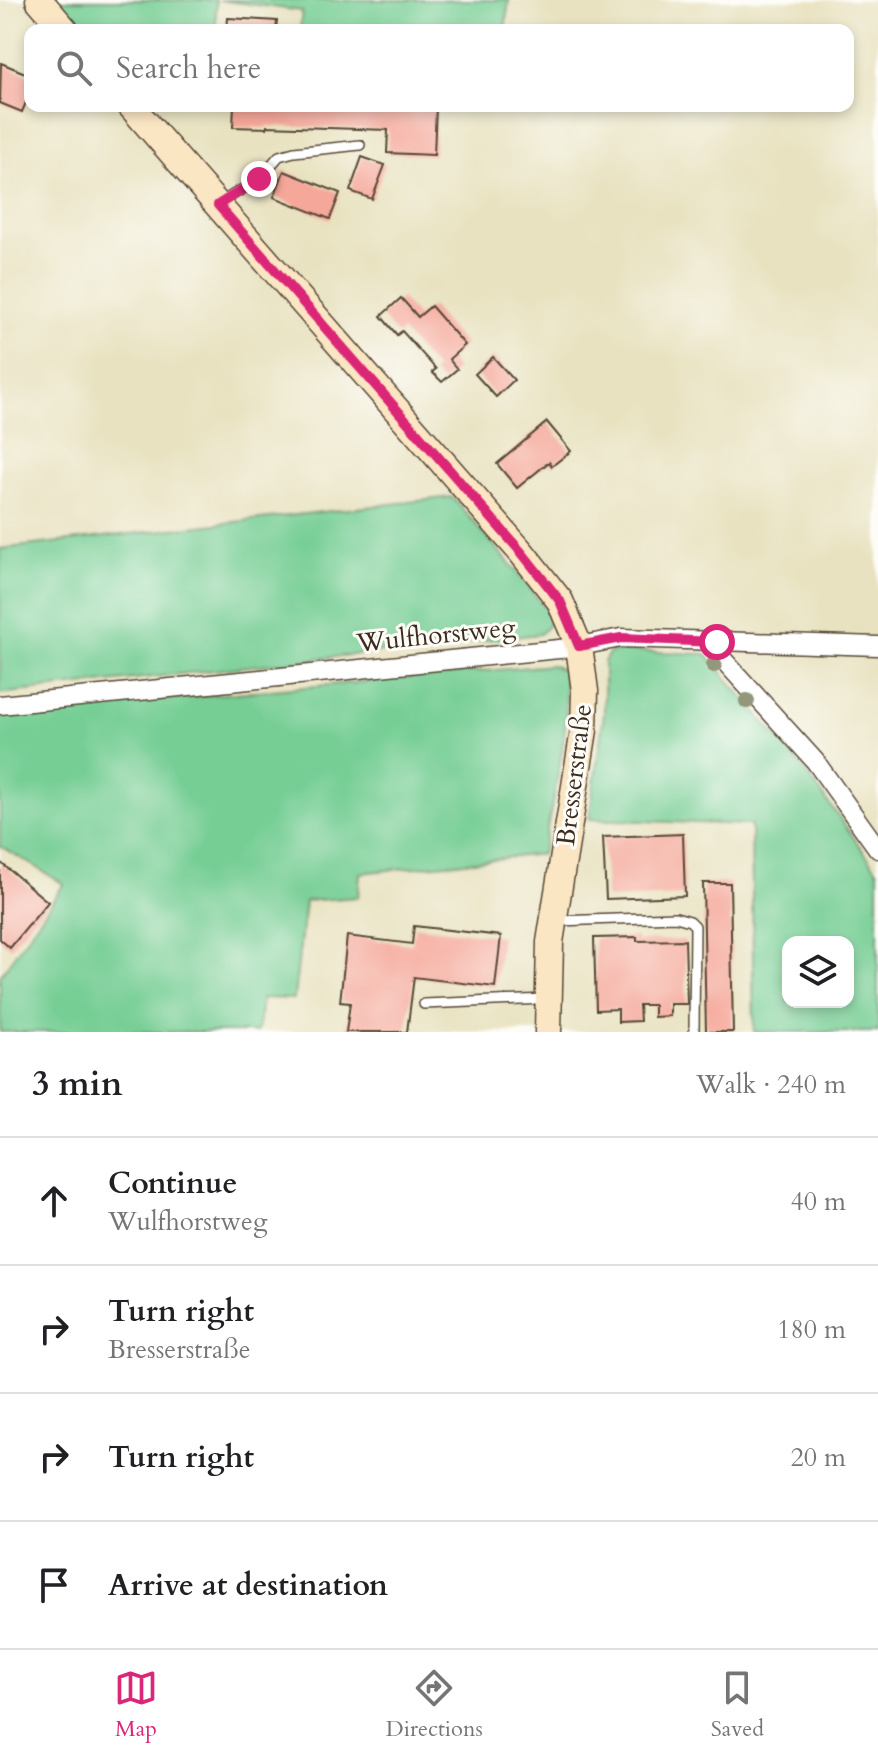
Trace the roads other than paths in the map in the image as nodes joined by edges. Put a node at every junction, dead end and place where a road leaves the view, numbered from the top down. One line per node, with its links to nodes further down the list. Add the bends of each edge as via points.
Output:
1 (39, 0): 2 (street)
2 (60, 24)
3 (136, 112): 5 (street, Bresserstraße)
4 (360, 145): 5 (lane, via 279,156 259,179)
5 (218, 205): 7 (street, Bresserstraße, via 522,553 560,601)
6 (717, 642): 7 (street, Wulfhorstweg, via 621,638); 8 (street, Wulfhorstweg); 10 (street, via 718,654 815,761)
7 (579, 646): 9 (street, Wulfhorstweg); 11 (street, Bresserstraße, via 584,730)
8 (878, 646)
9 (0, 705)
10 (878, 849)
11 (553, 921): 12 (street, Bresserstraße); 14 (lane, via 690,921 695,926)
12 (548, 999): 13 (lane); 15 (street, Bresserstraße)
13 (424, 1004)
14 (694, 1031)
15 (548, 1032)

